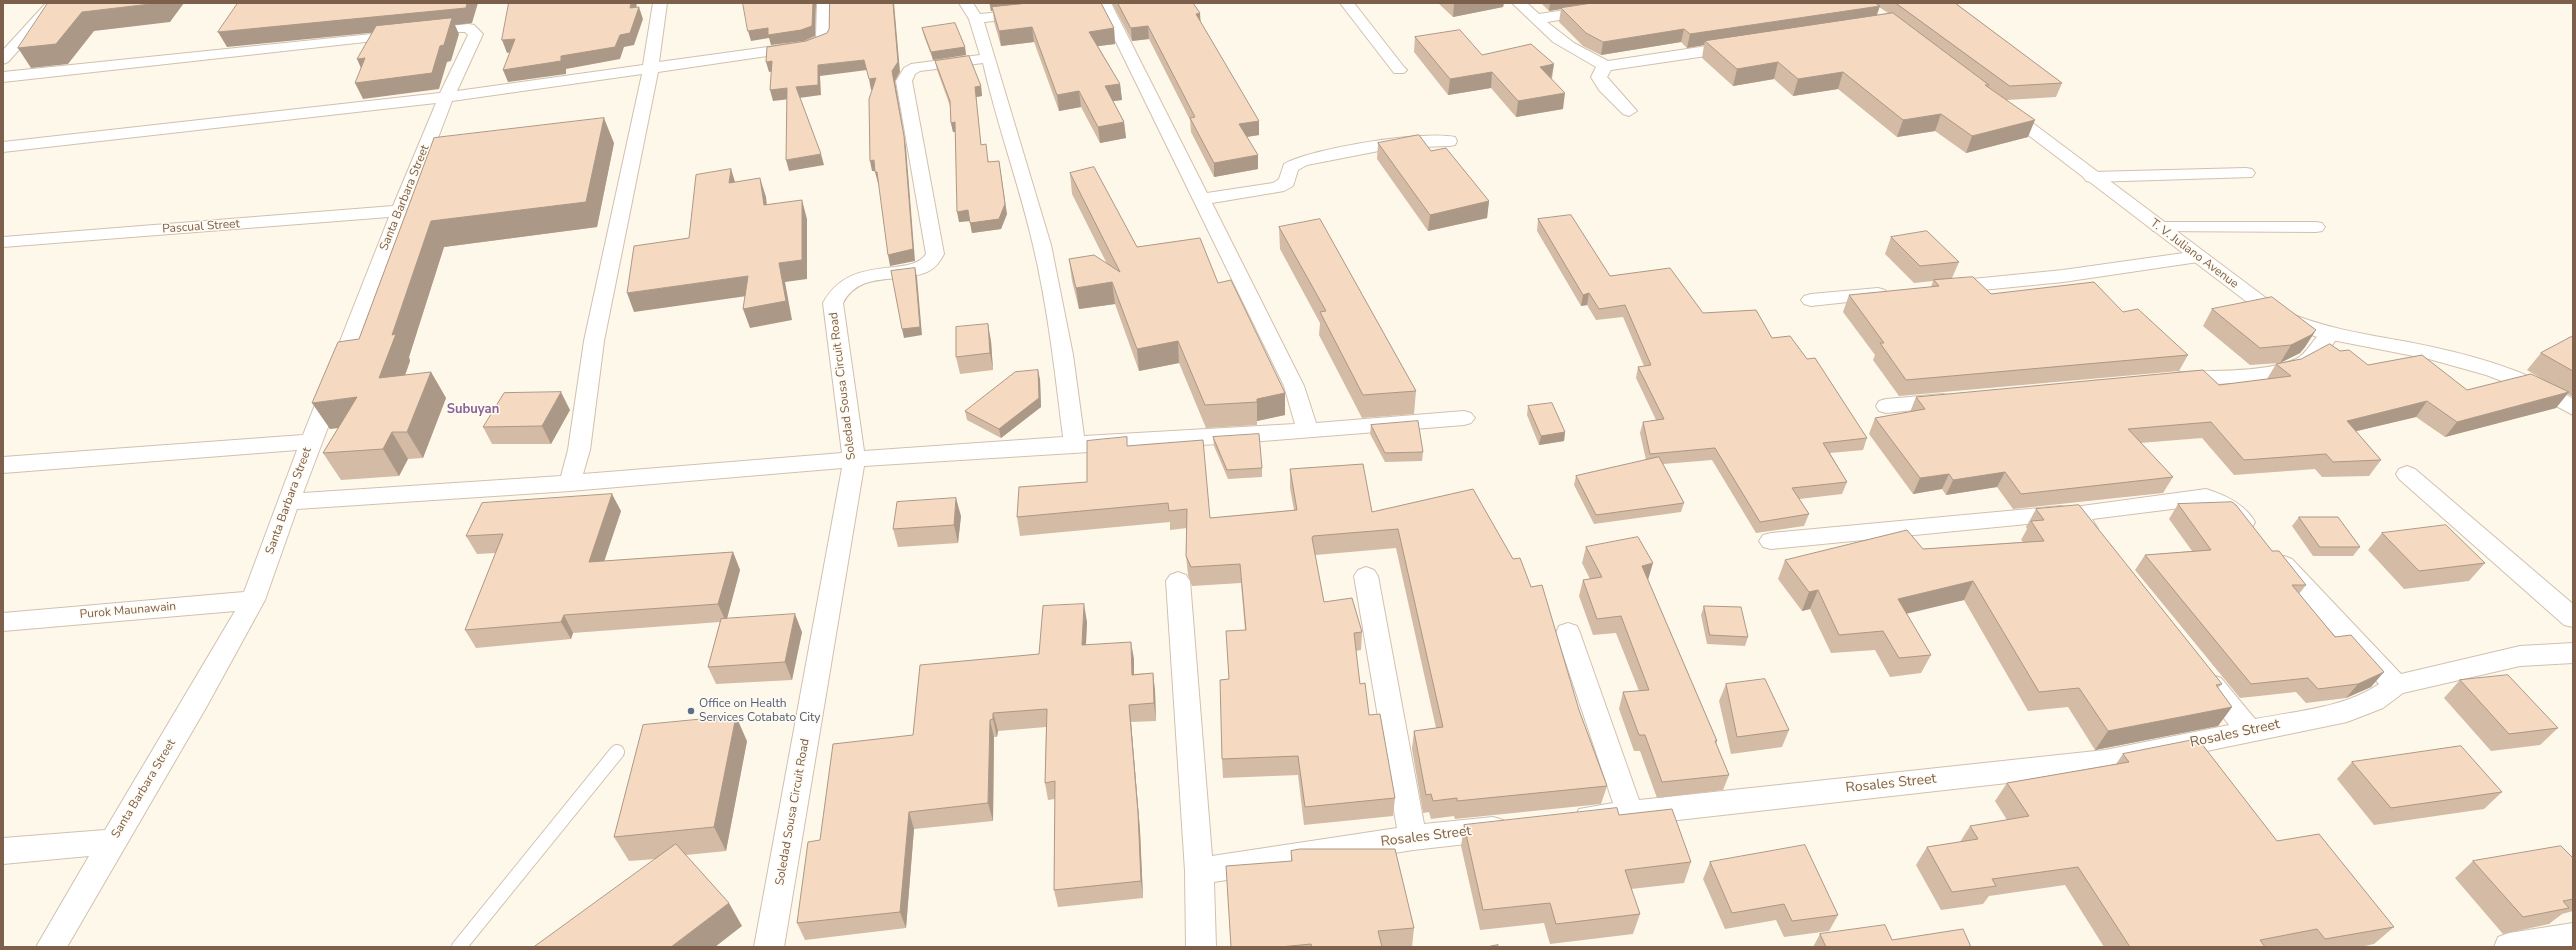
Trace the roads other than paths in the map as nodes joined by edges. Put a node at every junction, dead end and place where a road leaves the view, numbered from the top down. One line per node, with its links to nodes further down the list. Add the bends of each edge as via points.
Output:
1 (54, 3): 14 (street)
2 (660, 3): 16 (street)
3 (824, 3): 16 (street, via 823,39 816,43)
4 (966, 3): 10 (street)
5 (1347, 3): 17 (street)
6 (1519, 3): 11 (street)
7 (1639, 3): 11 (street)
8 (1099, 4): 26 (street)
9 (1036, 12): 10 (street)
10 (976, 19): 13 (street)
11 (1535, 19): 15 (street, via 1578,54)
12 (1750, 44): 15 (street)
13 (989, 58): 43 (street, via 1002,112 1042,245 1063,355); 44 (street, Soledad Sousa Circuit Road, via 916,67 904,80 935,254 930,262 921,268 857,279 844,286 836,296 834,303)
14 (3, 59)
15 (1606, 66): 21 (street, via 1600,71 1599,78)
16 (650, 68): 19 (street); 47 (street, via 646,99 594,341 579,450)
17 (1399, 70)
18 (3, 77): 19 (street, Santa Barbara Street, via 456,28 473,30 476,34 474,41)
19 (446, 97): 23 (street); 27 (street, Santa Barbara Street)
20 (1993, 101): 25 (street, T. V. Juliano Avenue)
21 (1629, 111)
22 (1449, 141): 26 (street, via 1401,142 1302,161 1290,168 1287,182 1278,187)
23 (3, 147)
24 (2246, 173): 25 (street)
25 (2092, 177): 28 (street, T. V. Juliano Avenue)
26 (1201, 199): 41 (street, via 1294,386)
27 (400, 211): 30 (street, Pascual Street); 42 (street, Santa Barbara Street)
28 (2159, 227): 29 (street); 31 (street, T. V. Juliano Avenue)
29 (2316, 227)
30 (3, 242)
31 (2198, 257): 32 (street, via 2062,276); 35 (street, T. V. Juliano Avenue, via 2275,314)
32 (1937, 288)
33 (1898, 292): 34 (street)
34 (1811, 300)
35 (2329, 335): 36 (street, via 2313,356 2302,364 2281,370); 39 (street, T. V. Juliano Avenue, via 2448,356 2510,377)
36 (2160, 380)
37 (1964, 399): 38 (street)
38 (1886, 406)
39 (2573, 408)
40 (1464, 418): 41 (street)
41 (1307, 430): 43 (street)
42 (311, 442): 45 (street); 48 (street, Santa Barbara Street)
43 (1074, 444): 44 (street)
44 (854, 459): 47 (street); 73 (street, Soledad Sousa Circuit Road)
45 (3, 465)
46 (2407, 474): 55 (street)
47 (570, 483): 48 (street)
48 (288, 502): 54 (street, Santa Barbara Street)
49 (2075, 513): 50 (street); 51 (street); 60 (street, via 2206,498 2216,500 2235,512)
50 (1772, 541)
51 (2098, 544)
52 (1366, 576): 66 (street)
53 (1178, 581): 69 (street)
54 (253, 600): 56 (street, Purok Maunawain); 67 (street, Santa Barbara Street)
55 (2573, 618)
56 (3, 622)
57 (1568, 633): 63 (street)
58 (2573, 654): 60 (street, Rosales Street, via 2520,656)
59 (2200, 670): 61 (street)
60 (2396, 685): 61 (street, Rosales Street, via 2374,701 2347,711)
61 (2249, 730): 63 (street, Rosales Street, via 2105,761)
62 (617, 752): 72 (lane)
63 (1630, 813): 64 (street, Rosales Street)
64 (1560, 821)
65 (1514, 826): 66 (street, Rosales Street)
66 (1413, 838): 69 (street, Rosales Street)
67 (112, 842): 68 (street); 71 (street, Santa Barbara Street)
68 (3, 851)
69 (1199, 871): 74 (street)
70 (2573, 937): 75 (street)
71 (51, 947)
72 (459, 947)
73 (769, 947)
74 (1201, 947)
75 (2509, 947)

